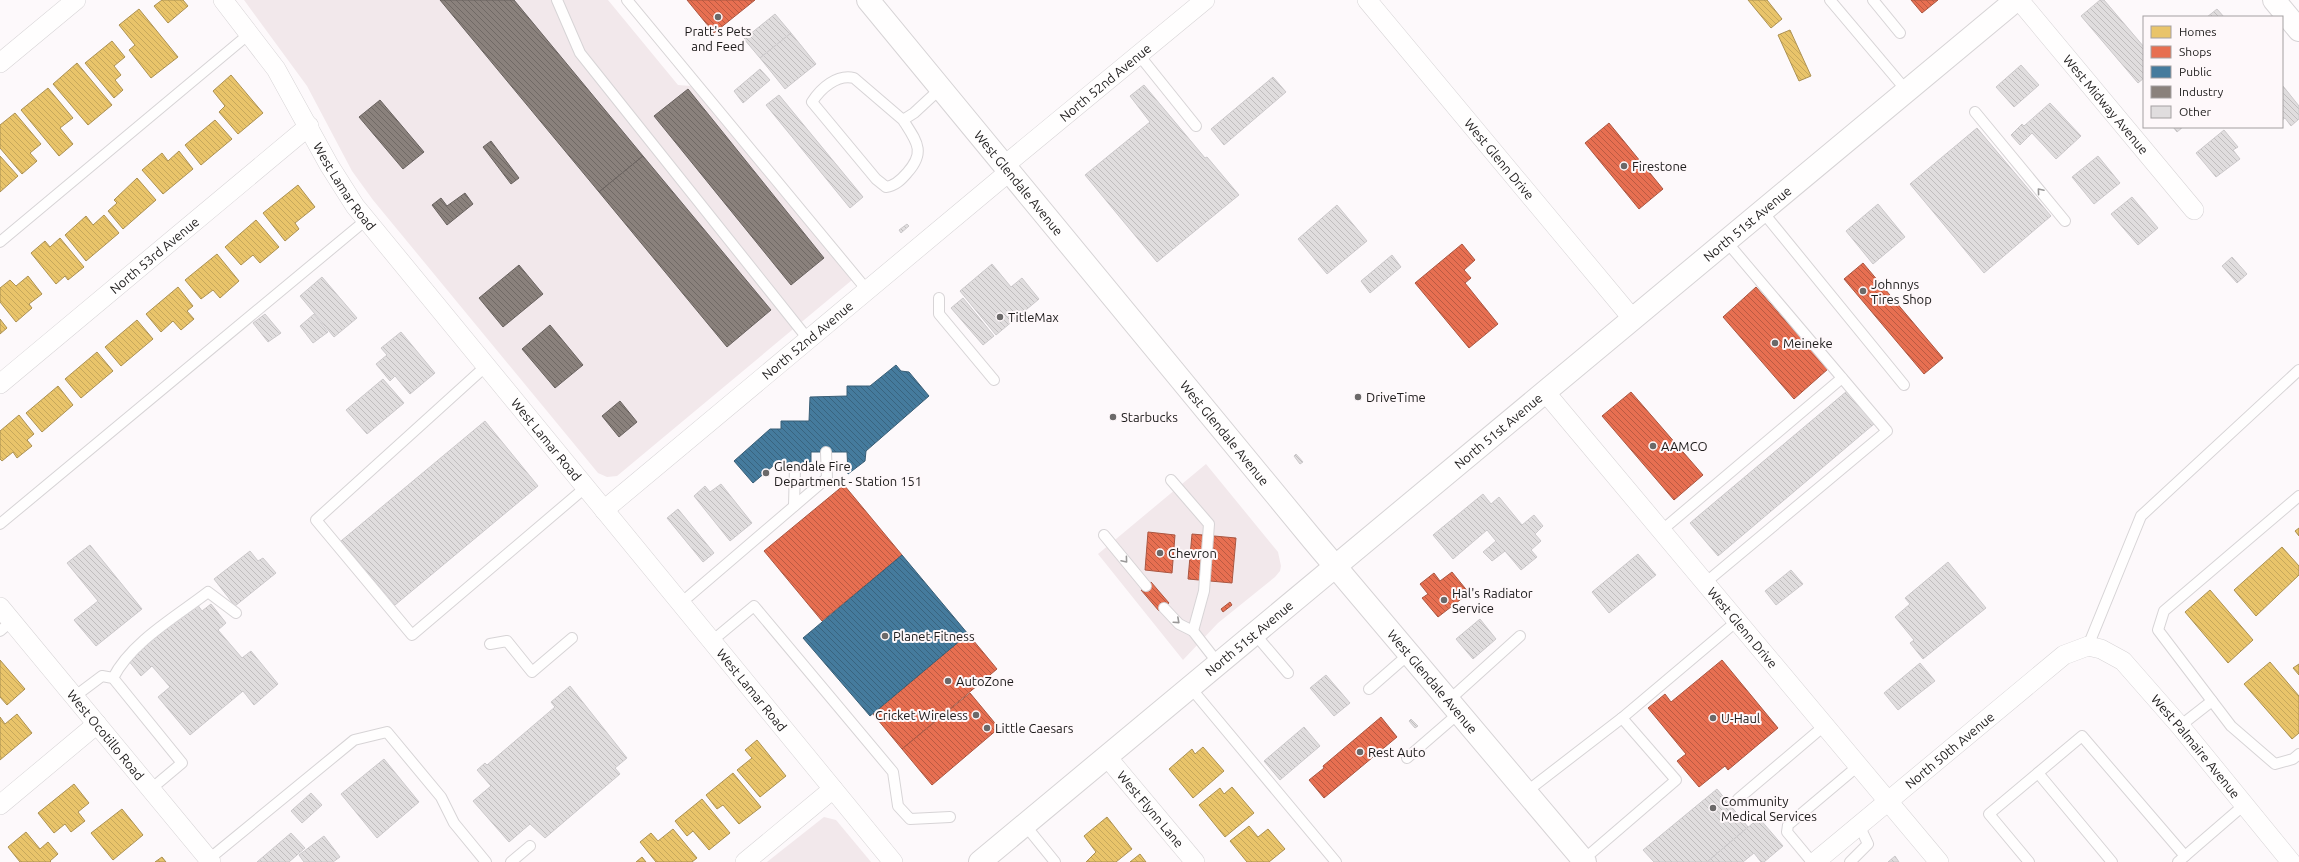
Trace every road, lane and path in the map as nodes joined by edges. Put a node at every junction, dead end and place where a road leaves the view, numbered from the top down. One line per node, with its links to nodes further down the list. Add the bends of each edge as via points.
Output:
1 (76, 0): 17 (street)
2 (223, 0): 15 (street, West Lamar Road)
3 (557, 0): 34 (lane, via 580,53)
4 (627, 0): 31 (lane)
5 (868, 0): 18 (main road, West Glendale Avenue)
6 (1205, 0): 16 (street, North 52nd Avenue)
7 (1367, 0): 33 (street, West Glenn Drive)
8 (1830, 0): 19 (lane)
9 (1873, 0): 14 (lane)
10 (2016, 0): 19 (main road, North 51st Avenue)
11 (2019, 0): 25 (street, West Midway Avenue)
12 (2274, 0): 13 (main road)
13 (2299, 30)
14 (1900, 33)
15 (249, 34): 22 (street, West Lamar Road, via 276,69); 30 (lane)
16 (1139, 55): 23 (lane); 24 (street, North 52nd Avenue)
17 (0, 63)
18 (941, 88): 21 (lane); 24 (main road, West Glendale Avenue)
19 (1906, 90): 26 (main road, North 51st Avenue)
20 (1975, 112): 28 (lane, one-way to 20)
21 (903, 120): 21 (lane, via 854,78 846,76 836,79 812,102 886,187 893,186 905,176 919,156 916,141)
22 (309, 126): 27 (street, West Lamar Road, via 329,165); 39 (street, North 53rd Avenue)
23 (1196, 126)
24 (1007, 168): 31 (street, North 52nd Avenue); 52 (main road, West Glendale Avenue)
25 (2194, 210)
26 (1762, 211): 29 (main road, North 51st Avenue); 40 (lane)
27 (366, 220): 35 (street, West Lamar Road); 49 (lane)
28 (2065, 221)
29 (1726, 241): 33 (main road, North 51st Avenue); 37 (lane)
30 (0, 242)
31 (867, 290): 34 (street, North 52nd Avenue)
32 (939, 298): 38 (lane, via 939,314)
33 (1632, 318): 41 (main road, North 51st Avenue)
34 (808, 339): 48 (street, North 52nd Avenue)
35 (486, 366): 45 (street, West Lamar Road); 45 (lane, via 316,520 412,635)
36 (2299, 370): 66 (lane, via 2141,516)
37 (1842, 378): 50 (lane); 53 (lane, via 1887,431)
38 (994, 380)
39 (0, 384)
40 (1904, 385)
41 (1546, 393): 50 (street, West Glenn Drive); 52 (main road, North 51st Avenue)
42 (826, 452): 47 (lane, via 827,478)
43 (795, 467): 47 (lane)
44 (1171, 480): 60 (lane, via 1209,524 1204,591)
45 (586, 487): 48 (street, West Lamar Road)
46 (2299, 496): 76 (lane, via 2164,611 2158,630)
47 (794, 506): 55 (lane)
48 (604, 510): 55 (street, West Lamar Road)
49 (0, 524)
50 (1661, 531): 53 (street, West Glenn Drive)
51 (1104, 535): 54 (lane, one-way to 54)
52 (1335, 566): 61 (main road, North 51st Avenue); 67 (main road, West Glendale Avenue)
53 (1705, 583): 59 (street, West Glenn Drive)
54 (1146, 586)
55 (681, 603): 64 (street, West Lamar Road)
56 (1164, 608): 60 (lane, one-way to 60, via 1179,624)
57 (236, 613): 71 (lane, via 208,592 131,651)
58 (4, 620): 75 (street, West Ocotillo Road)
59 (1737, 621): 78 (lane); 80 (street, West Glenn Drive)
60 (1193, 631): 68 (lane)
61 (1254, 633): 68 (main road, North 51st Avenue); 70 (lane)
62 (1520, 636): 77 (lane)
63 (572, 638): 69 (lane)
64 (712, 641): 87 (street, West Lamar Road); 94 (lane, via 754,606 893,772 898,806 910,819)
65 (490, 644): 69 (lane, via 507,641)
66 (2088, 646): 81 (street, West Palmaire Avenue, via 2101,649 2124,661); 91 (street, North 50th Avenue, via 2064,655)
67 (1409, 654): 74 (lane); 77 (main road, West Glendale Avenue)
68 (1218, 663): 73 (main road, North 51st Avenue)
69 (532, 672): 72 (lane)
70 (1288, 673)
71 (113, 678): 75 (lane, via 102,676); 88 (lane, via 182,763)
72 (528, 682)
73 (1190, 687): 83 (main road, North 51st Avenue); 108 (lane)
74 (1369, 689)
75 (74, 697): 79 (street, West Ocotillo Road)
76 (2212, 701): 81 (lane); 82 (lane, via 2231,726 2275,764 2293,760)
77 (1454, 707): 84 (lane); 89 (main road, West Glendale Avenue)
78 (1622, 718): 89 (lane); 100 (lane, via 1676,780)
79 (97, 724): 88 (street, West Ocotillo Road); 92 (street)
80 (1824, 726): 85 (street, West Glenn Drive); 90 (lane)
81 (2180, 726): 93 (street, West Palmaire Avenue)
82 (2299, 754)
83 (1107, 757): 95 (main road, North 51st Avenue); 107 (street, West Flynn Lane)
84 (1407, 758)
85 (1858, 766): 91 (street, West Glenn Drive); 109 (lane, via 1788,825 1787,832)
86 (2038, 773): 98 (lane, via 2082,736); 112 (lane, via 1989,814); 113 (lane)
87 (833, 788): 103 (street); 104 (street, West Lamar Road)
88 (151, 789): 99 (street, West Ocotillo Road)
89 (1526, 792): 100 (main road, West Glendale Avenue)
90 (1738, 798)
91 (1888, 801): 96 (street, North 50th Avenue); 111 (street, West Glenn Drive)
92 (0, 805)
93 (2244, 805): 98 (lane); 114 (street, West Palmaire Avenue)
94 (950, 817)
95 (1024, 825): 105 (main road, North 51st Avenue); 106 (lane)
96 (1859, 825): 109 (street, North 50th Avenue); 110 (lane, via 1868,844)
97 (530, 846): 102 (lane)
98 (2181, 859)
99 (210, 861): 101 (lane, via 354,740 386,732 441,797 454,823)
100 (1584, 861)
101 (486, 862)
102 (512, 862)
103 (744, 862)
104 (893, 862)
105 (980, 862)
106 (1055, 862)
107 (1195, 862)
108 (1336, 862)
109 (1814, 862)
110 (1850, 862)
111 (1939, 862)
112 (2029, 862)
113 (2112, 862)
114 (2291, 862)

